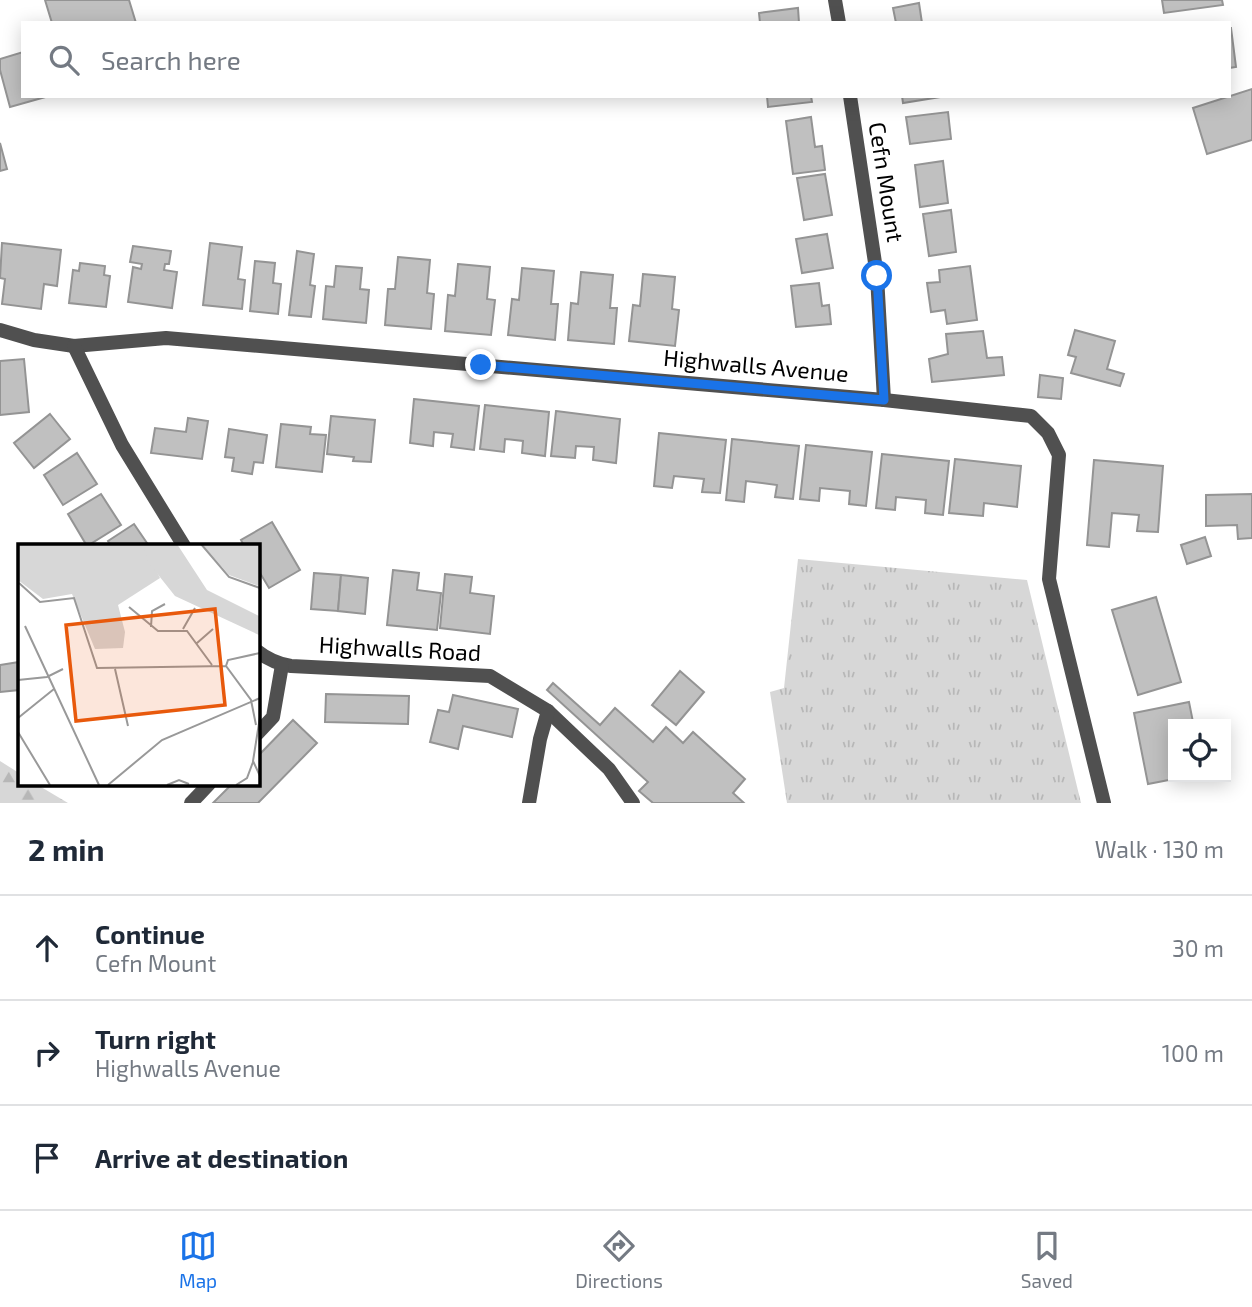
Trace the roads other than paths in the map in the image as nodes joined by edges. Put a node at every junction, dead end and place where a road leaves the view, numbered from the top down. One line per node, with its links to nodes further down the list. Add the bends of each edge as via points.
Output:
1 (835, 0): 2 (street)
2 (839, 21)
3 (850, 98): 6 (street, Cefn Mount, via 877,276)
4 (0, 330): 5 (street, via 34,341)
5 (74, 346): 6 (street, Highwalls Avenue, via 166,338); 7 (street, via 122,445)
6 (884, 400): 16 (street, Highwalls Avenue, via 1031,415 1048,433 1059,455 1049,579)
7 (183, 544)
8 (259, 652): 9 (street, Highwalls Road)
9 (282, 665): 10 (street, Highwalls Road, via 490,676); 11 (street, via 274,717)
10 (548, 711): 14 (street); 15 (street, Highwalls Road, via 609,769)
11 (259, 732)
12 (207, 786): 13 (street)
13 (191, 803)
14 (529, 803)
15 (634, 803)
16 (1104, 803)

